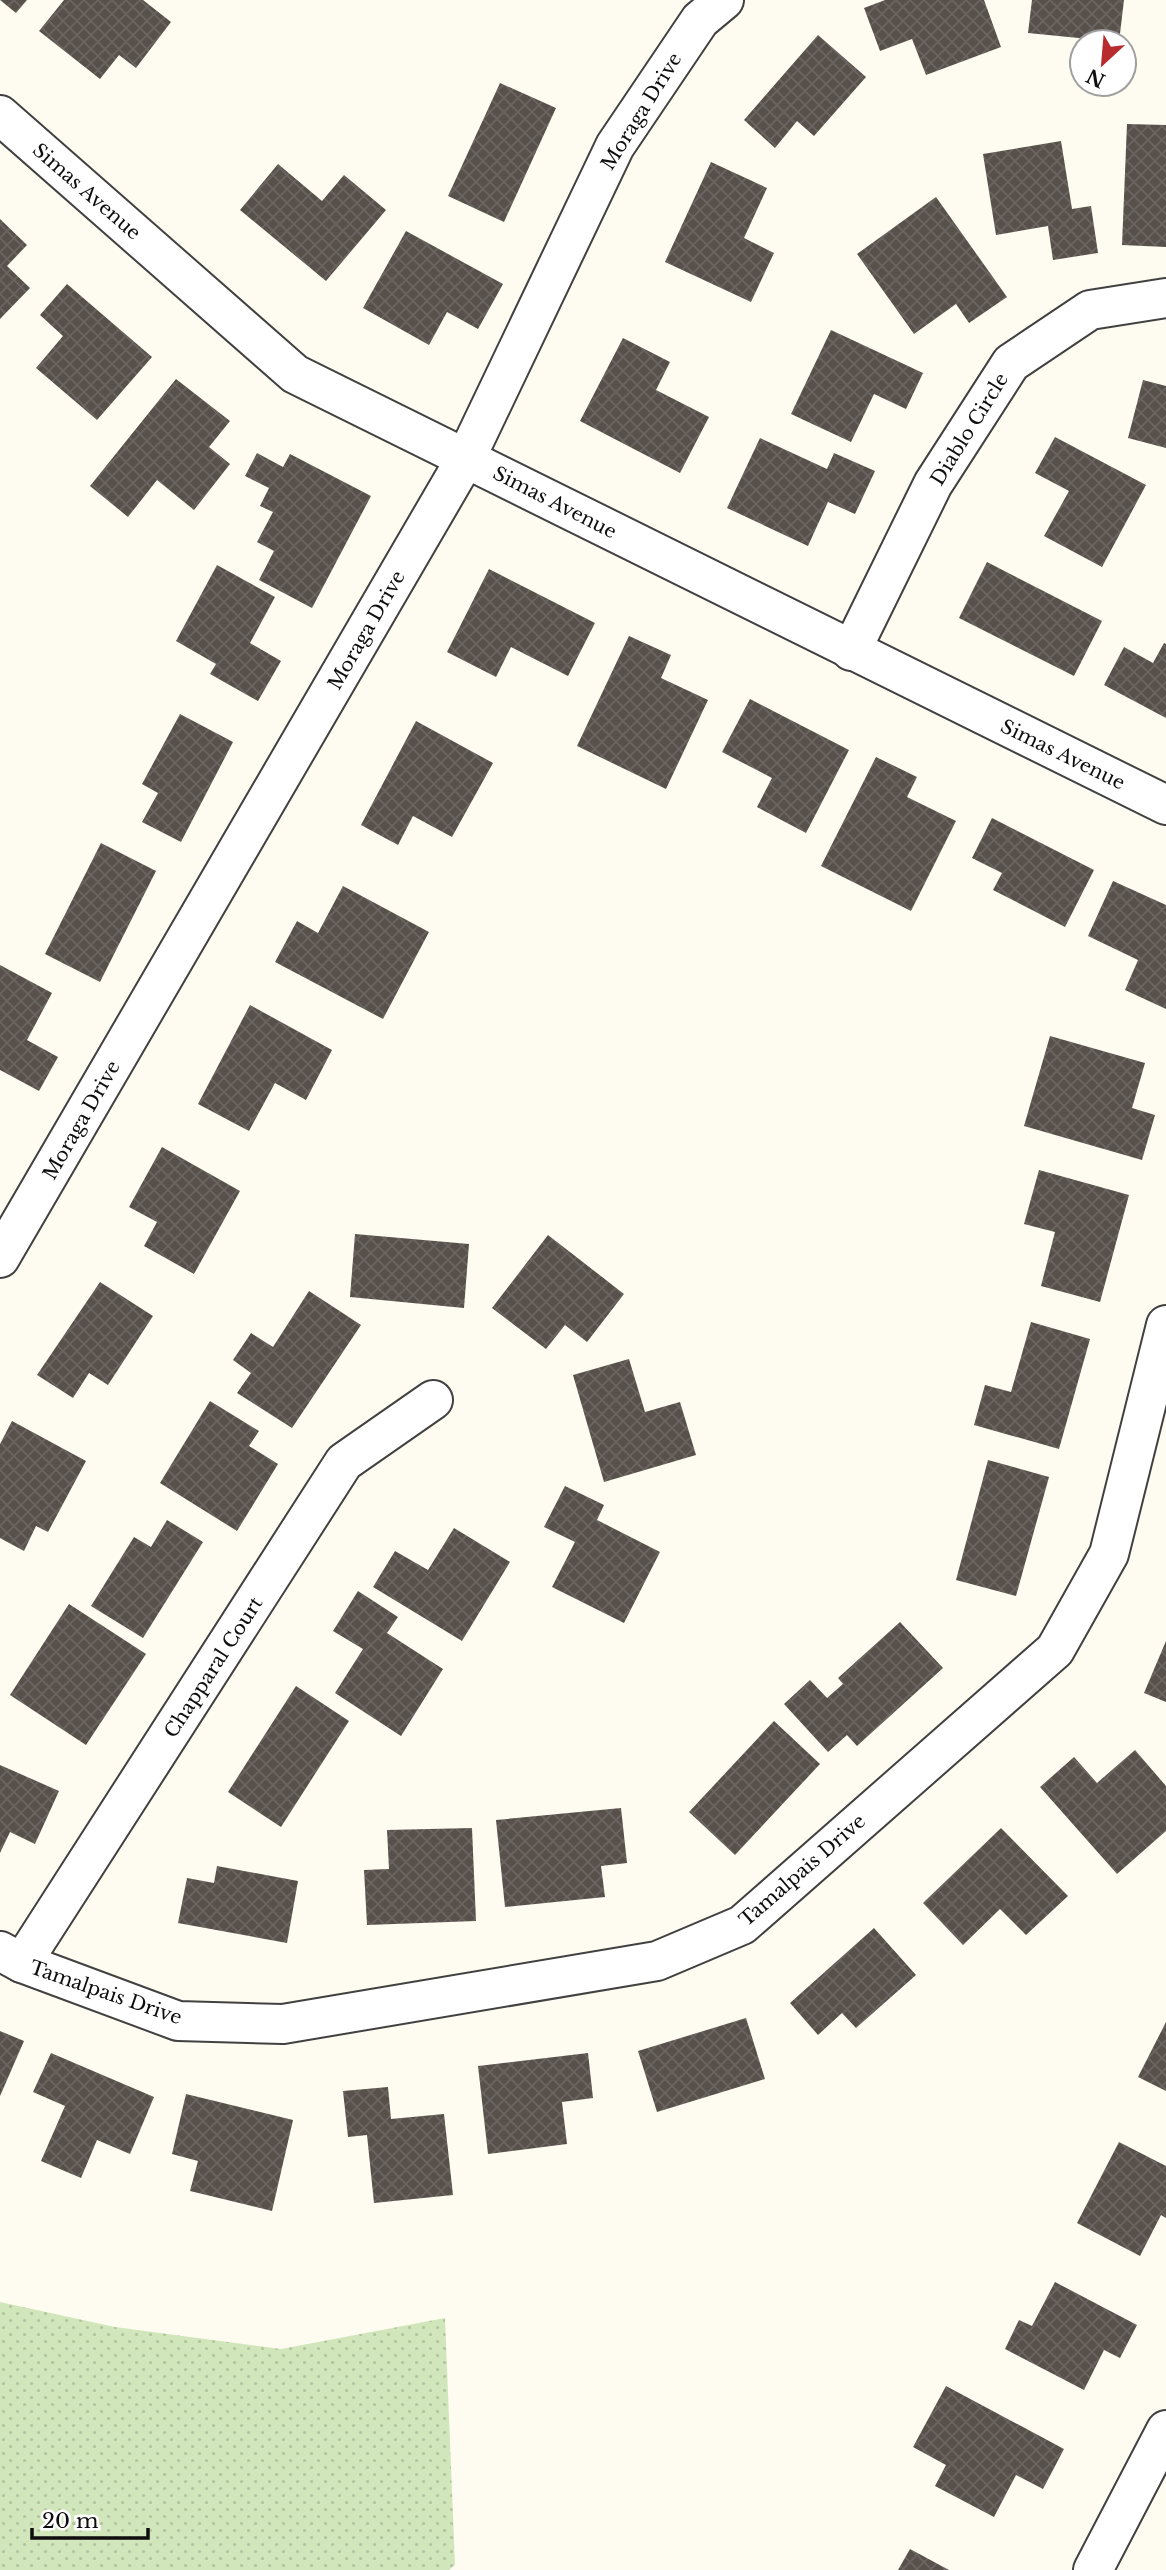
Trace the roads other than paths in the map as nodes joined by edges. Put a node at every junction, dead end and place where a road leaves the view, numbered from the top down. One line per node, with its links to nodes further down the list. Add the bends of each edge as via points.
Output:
1 (724, 0): 4 (street, Moraga Drive, via 700,20 615,146)
2 (0, 115): 4 (street, Simas Avenue, via 295,374)
3 (1166, 298): 5 (street, Diablo Circle, via 1090,310 1011,363 933,484)
4 (466, 458): 5 (street, Simas Avenue); 7 (street, Moraga Drive)
5 (851, 651): 6 (street, Simas Avenue)
6 (1166, 805)
7 (0, 1258)
8 (1166, 1325): 10 (street, Tamalpais Drive, via 1109,1554 1055,1650 741,1925 657,1961 283,2024 178,2021)
9 (433, 1400): 10 (street, Chapparal Court, via 344,1462)
10 (11, 1957)
11 (1166, 2430): 12 (street)
12 (1093, 2570)

